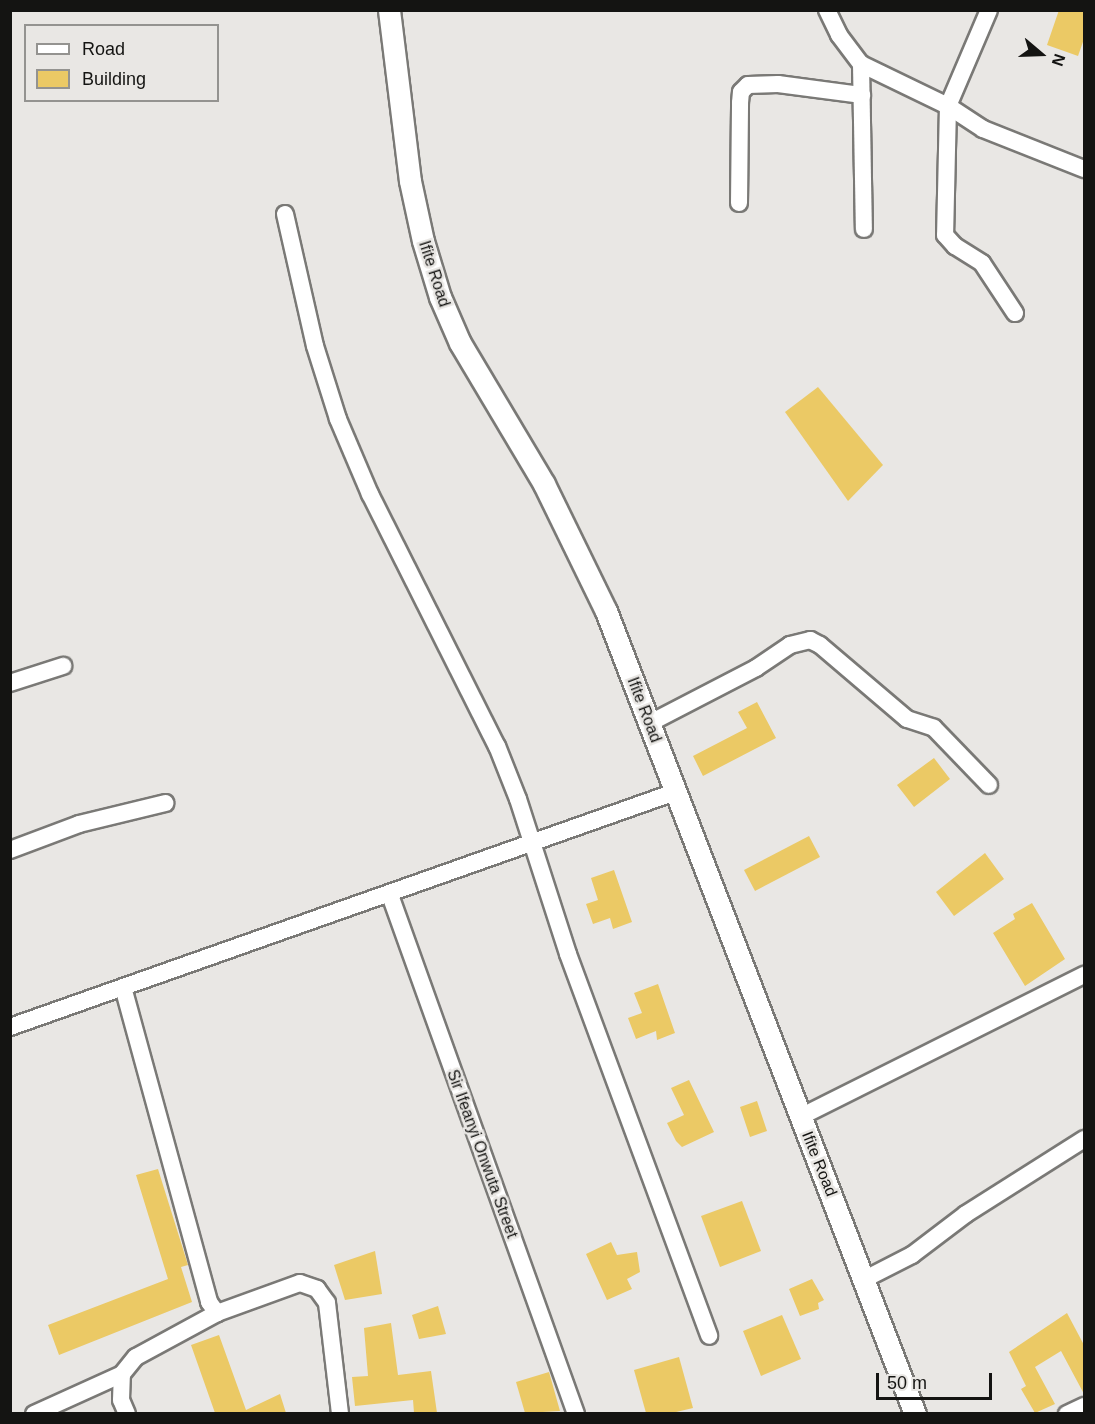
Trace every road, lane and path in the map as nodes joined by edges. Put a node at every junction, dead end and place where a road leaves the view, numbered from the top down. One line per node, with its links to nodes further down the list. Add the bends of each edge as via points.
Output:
1 (389, 10): 14 (street, Ifite Road, via 410,181 440,297 460,343 544,484 606,611)
2 (827, 10): 4 (street, via 839,35)
3 (989, 10): 6 (street)
4 (861, 64): 5 (street); 6 (street)
5 (862, 95): 8 (street, via 778,84 748,85 741,93 740,104); 10 (street)
6 (948, 106): 7 (street, via 983,129); 11 (street, via 945,236 982,263)
7 (1084, 169)
8 (739, 203)
9 (285, 214): 18 (street, via 315,346 338,419 370,494 497,746)
10 (864, 229)
11 (1015, 313)
12 (63, 666): 13 (street)
13 (10, 683)
14 (650, 723): 15 (street, via 756,668 790,645 810,640 907,719 934,728); 16 (street, Ifite Road)
15 (989, 786)
16 (675, 792): 18 (street); 24 (street, Ifite Road)
17 (166, 802): 19 (street, via 79,824)
18 (531, 843): 20 (street); 28 (street)
19 (10, 850)
20 (390, 895): 22 (street); 34 (street, Sir Ifeanyi Onwuta Street)
21 (1084, 975): 24 (street)
22 (123, 987): 23 (street); 27 (street, via 209,1302)
23 (10, 1027)
24 (800, 1117): 26 (street, Ifite Road)
25 (1084, 1139): 26 (street, via 966,1214 912,1255)
26 (865, 1279): 35 (street, Ifite Road)
27 (217, 1313): 29 (street, via 136,1357); 33 (street, via 300,1283 317,1289 327,1303)
28 (709, 1336)
29 (122, 1374): 31 (street); 32 (street, via 121,1400)
30 (1084, 1406): 36 (street)
31 (34, 1413)
32 (128, 1413)
33 (340, 1413)
34 (576, 1413)
35 (915, 1413)
36 (1067, 1413)

